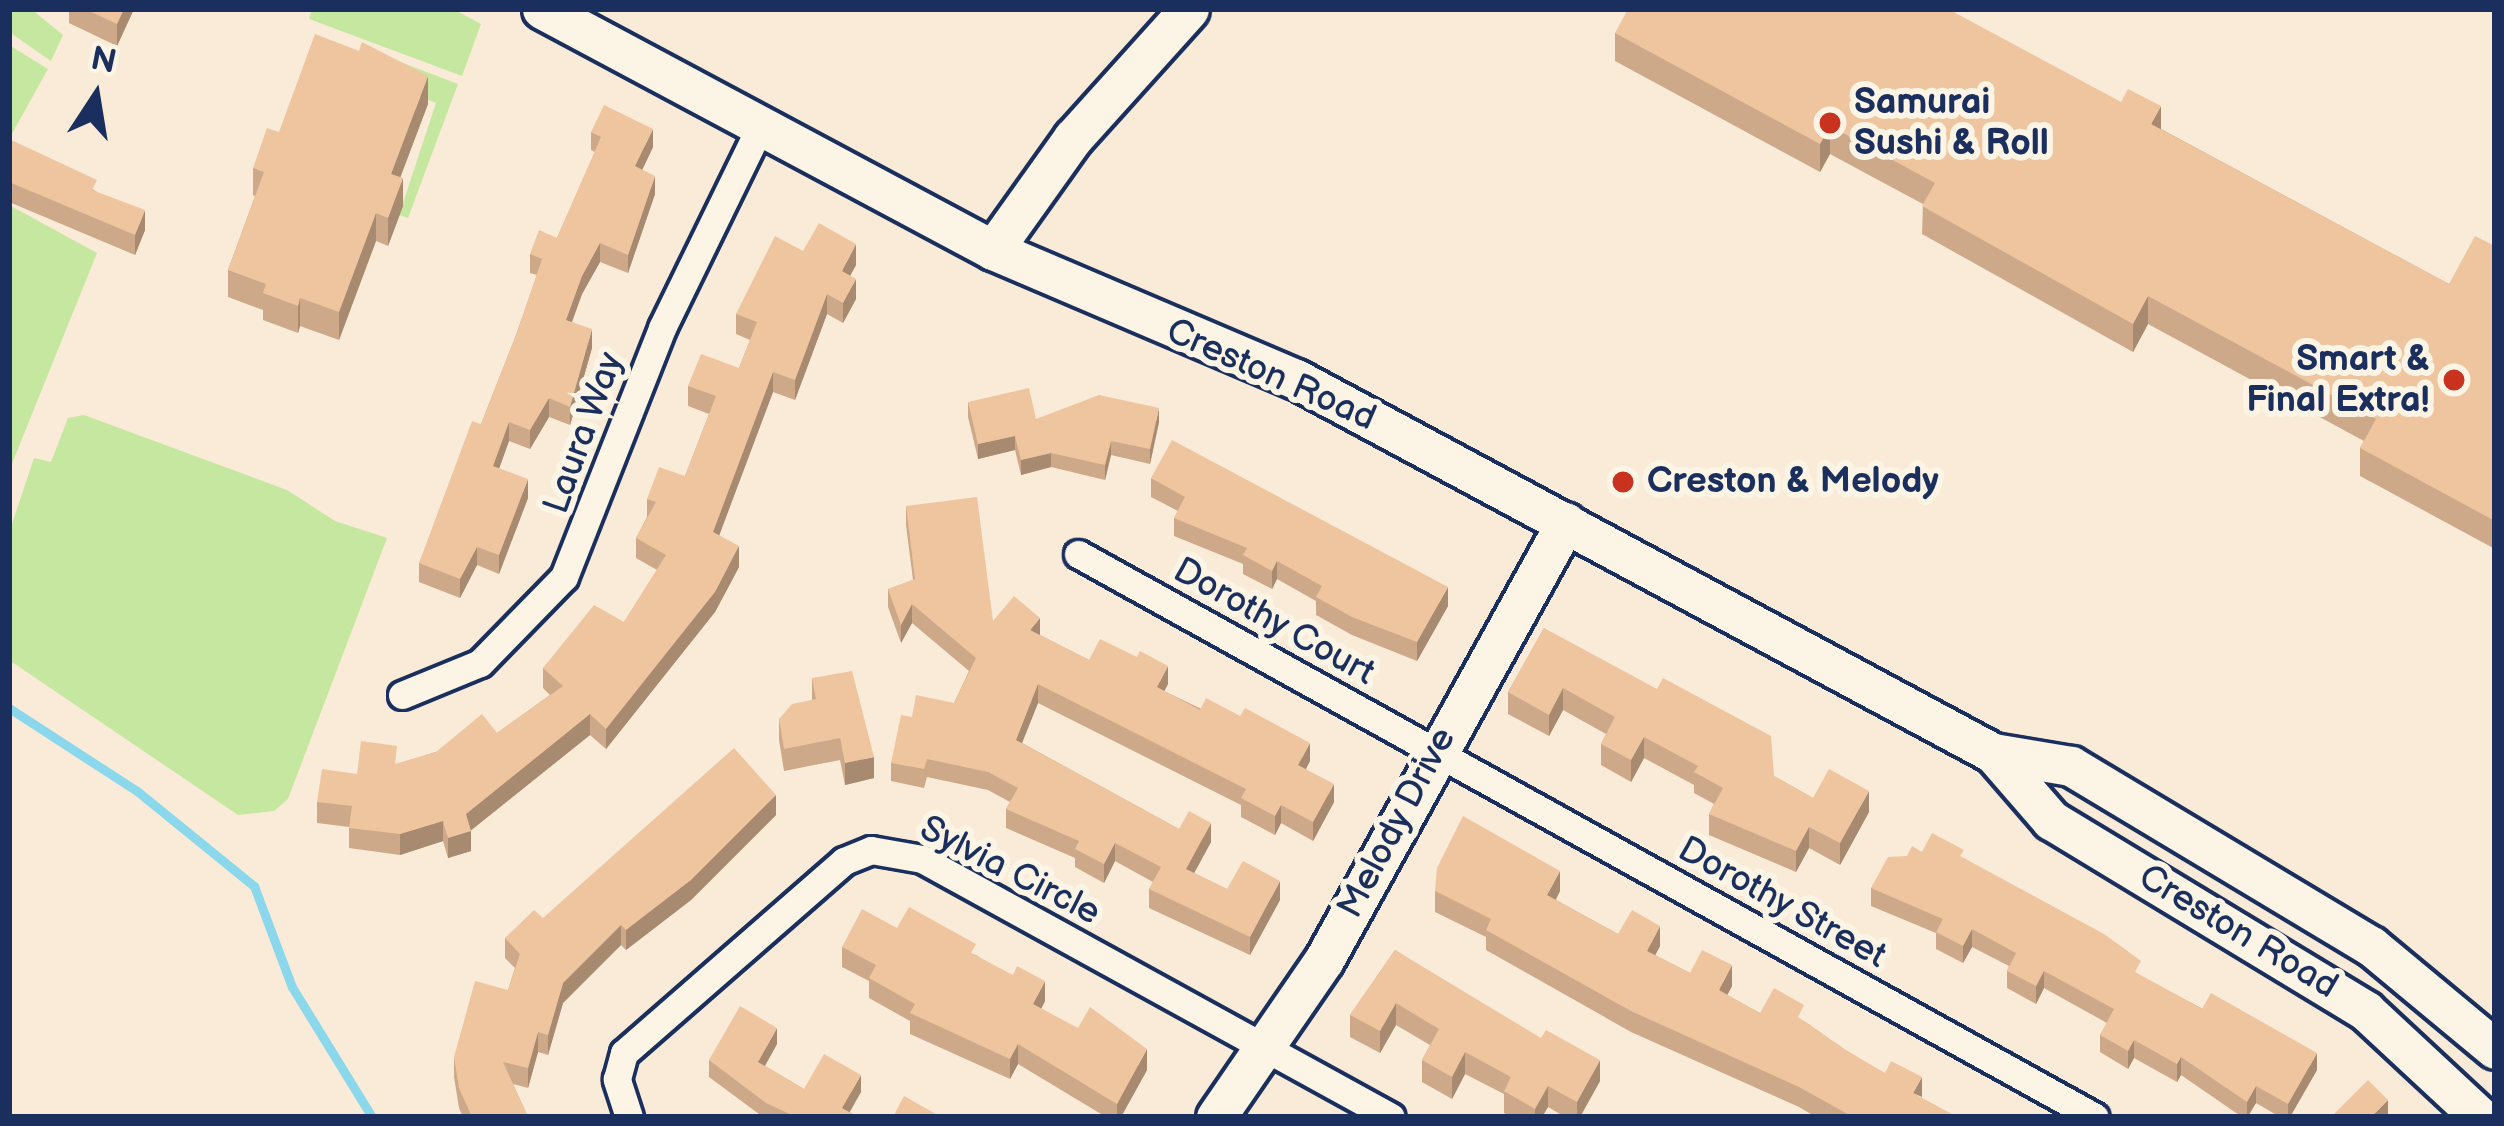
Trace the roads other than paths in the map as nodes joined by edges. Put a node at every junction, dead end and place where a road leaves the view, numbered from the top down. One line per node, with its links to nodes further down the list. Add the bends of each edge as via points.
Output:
1 (542, 9): 3 (main road, Creston Road)
2 (1190, 9): 4 (main road, via 1073,138)
3 (759, 129): 4 (main road, Creston Road); 7 (street, Laura Way, via 662,328 564,577 480,663)
4 (993, 250): 5 (main road, Creston Road, via 1296,379)
5 (1566, 521): 8 (main road, Melody Drive); 9 (main road, Creston Road)
6 (1078, 554): 8 (street, Dorothy Court)
7 (402, 694)
8 (1435, 752): 10 (main road, Melody Drive, via 1324,959); 15 (street, Dorothy Street)
9 (1993, 753): 11 (main road, Creston Road, via 2071,766 2292,894 2427,988); 16 (main road, Creston Road, via 2051,820 2366,1011)
10 (1266, 1048): 12 (street, Sylvia Circle, via 922,859 871,850 844,860 624,1053 617,1078); 13 (main road, Melody Drive); 14 (street)
11 (2495, 1049)
12 (629, 1117)
13 (1216, 1117)
14 (1391, 1117)
15 (2095, 1117)
16 (2480, 1117)

